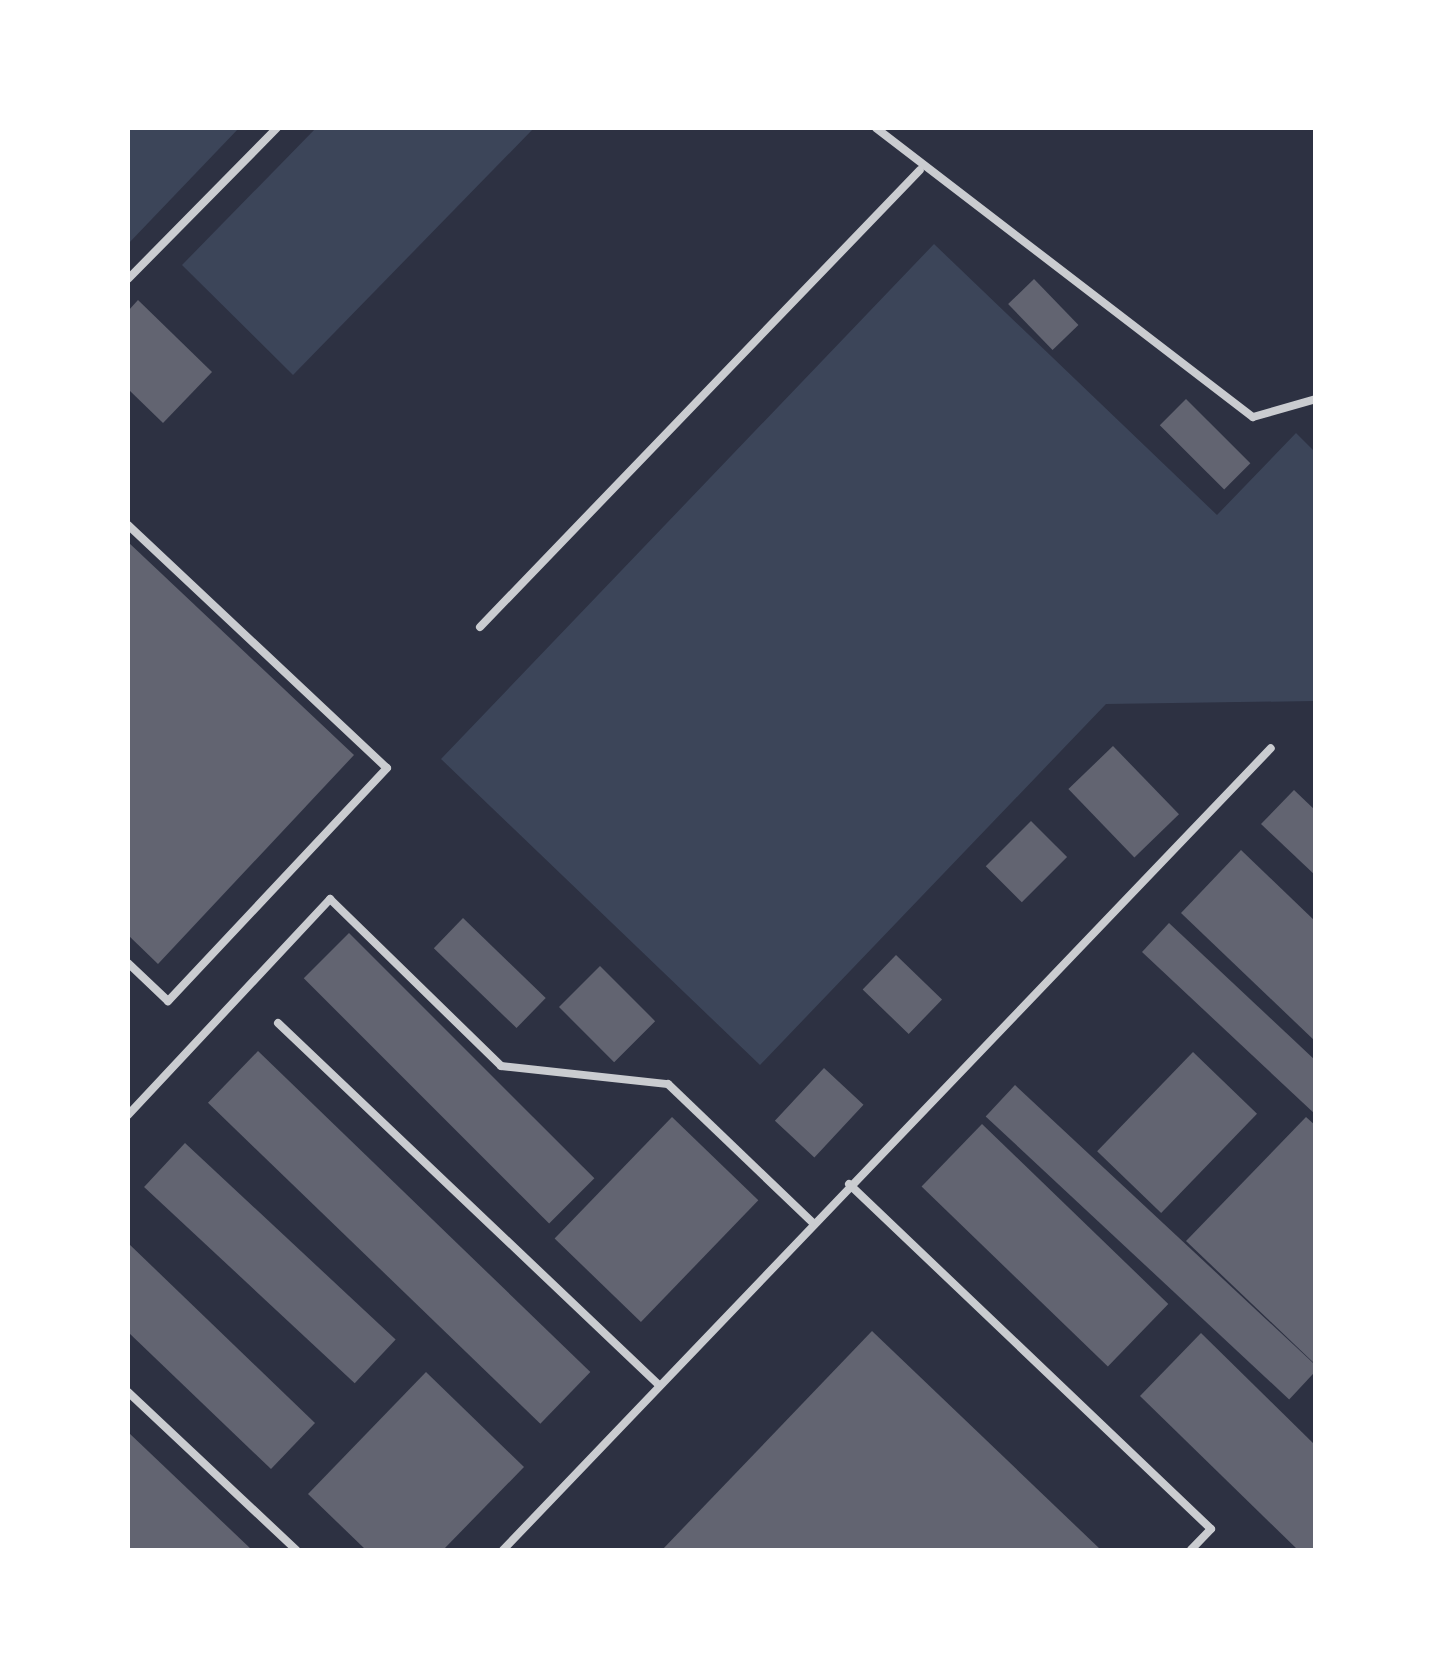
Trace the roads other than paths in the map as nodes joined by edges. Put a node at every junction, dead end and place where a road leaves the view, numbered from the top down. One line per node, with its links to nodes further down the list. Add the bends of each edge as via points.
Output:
1 (277, 128): 4 (lane)
2 (876, 128): 3 (lane)
3 (920, 170): 5 (lane, via 1254,417); 7 (lane)
4 (128, 279)
5 (1316, 399)
6 (128, 525): 9 (lane, via 387,768 168,1001)
7 (480, 627)
8 (1270, 748): 12 (lane)
9 (128, 963)
10 (278, 1023): 14 (lane)
11 (128, 1115): 13 (lane, via 330,899 501,1066 668,1084)
12 (849, 1184): 13 (lane); 18 (lane, via 1210,1529)
13 (812, 1222): 14 (lane)
14 (659, 1385): 17 (lane)
15 (128, 1392): 16 (lane)
16 (296, 1550)
17 (503, 1550)
18 (1191, 1550)

